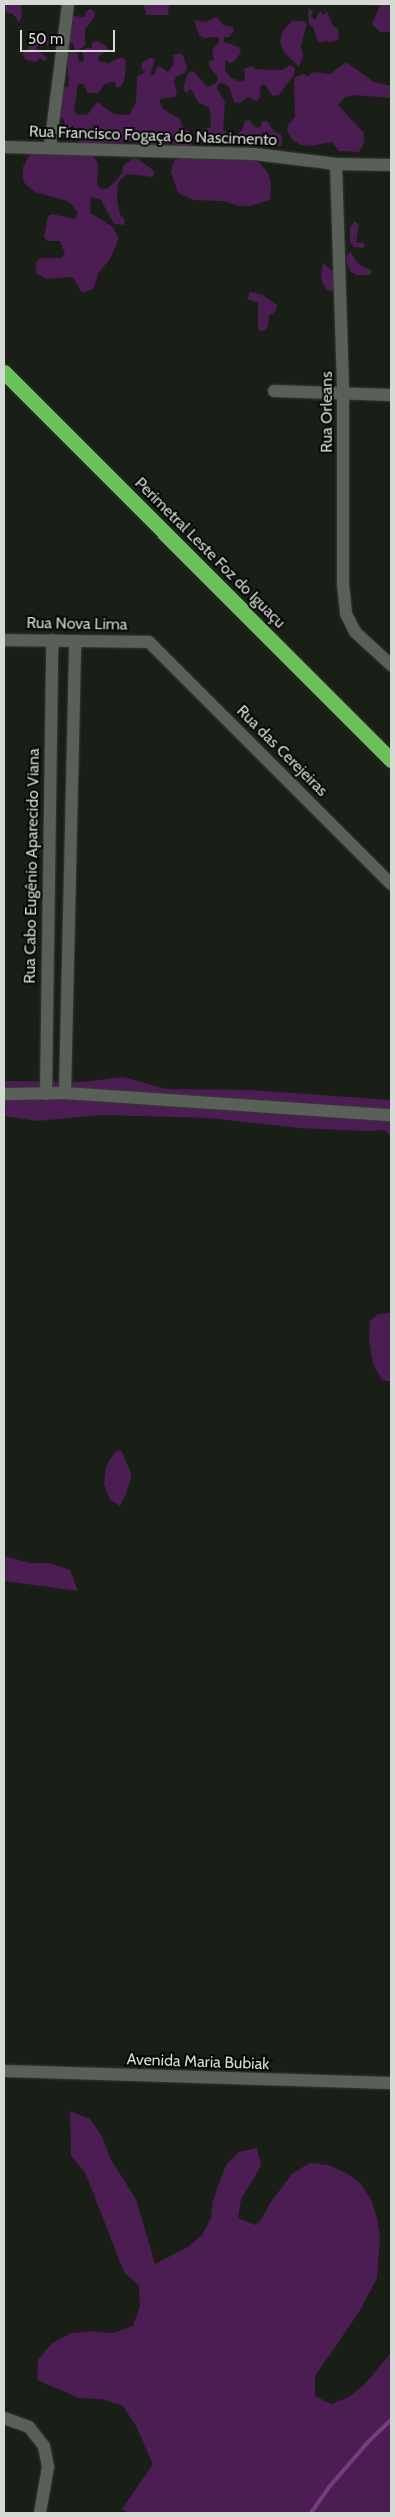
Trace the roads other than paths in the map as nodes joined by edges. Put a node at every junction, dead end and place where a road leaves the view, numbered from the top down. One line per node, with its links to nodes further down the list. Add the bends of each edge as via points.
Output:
1 (68, 4): 3 (street)
2 (4, 147): 3 (street, Rua Francisco Fogaça do Nascimento)
3 (50, 147): 4 (street, Rua Francisco Fogaça do Nascimento, via 255,154)
4 (336, 164): 5 (street, Rua Francisco Fogaça do Nascimento); 8 (street, Rua Orleans)
5 (391, 165)
6 (4, 372): 17 (highway, Perimetral Leste Foz do Iguaçu)
7 (274, 391): 8 (street)
8 (343, 392): 9 (street); 14 (street, Rua Orleans, via 346,614 356,632)
9 (391, 395)
10 (4, 640): 11 (street, Rua Nova Lima)
11 (52, 640): 12 (street, Rua Nova Lima); 21 (street, Rua Cabo Eugênio Aparecido Viana)
12 (75, 641): 13 (street, Rua Nova Lima); 19 (street)
13 (150, 642): 18 (street, Rua das Cerejeiras)
14 (374, 648): 15 (street); 16 (street, Rua Orleans)
15 (391, 648)
16 (391, 665)
17 (391, 760)
18 (391, 884)
19 (65, 1093): 21 (street); 22 (street)
20 (4, 1094): 21 (street)
21 (46, 1094)
22 (391, 1115)
23 (4, 2071): 24 (street, Avenida Maria Bubiak)
24 (391, 2083)
25 (4, 2418): 26 (street, via 29,2427 44,2446 48,2467)
26 (40, 2513)

